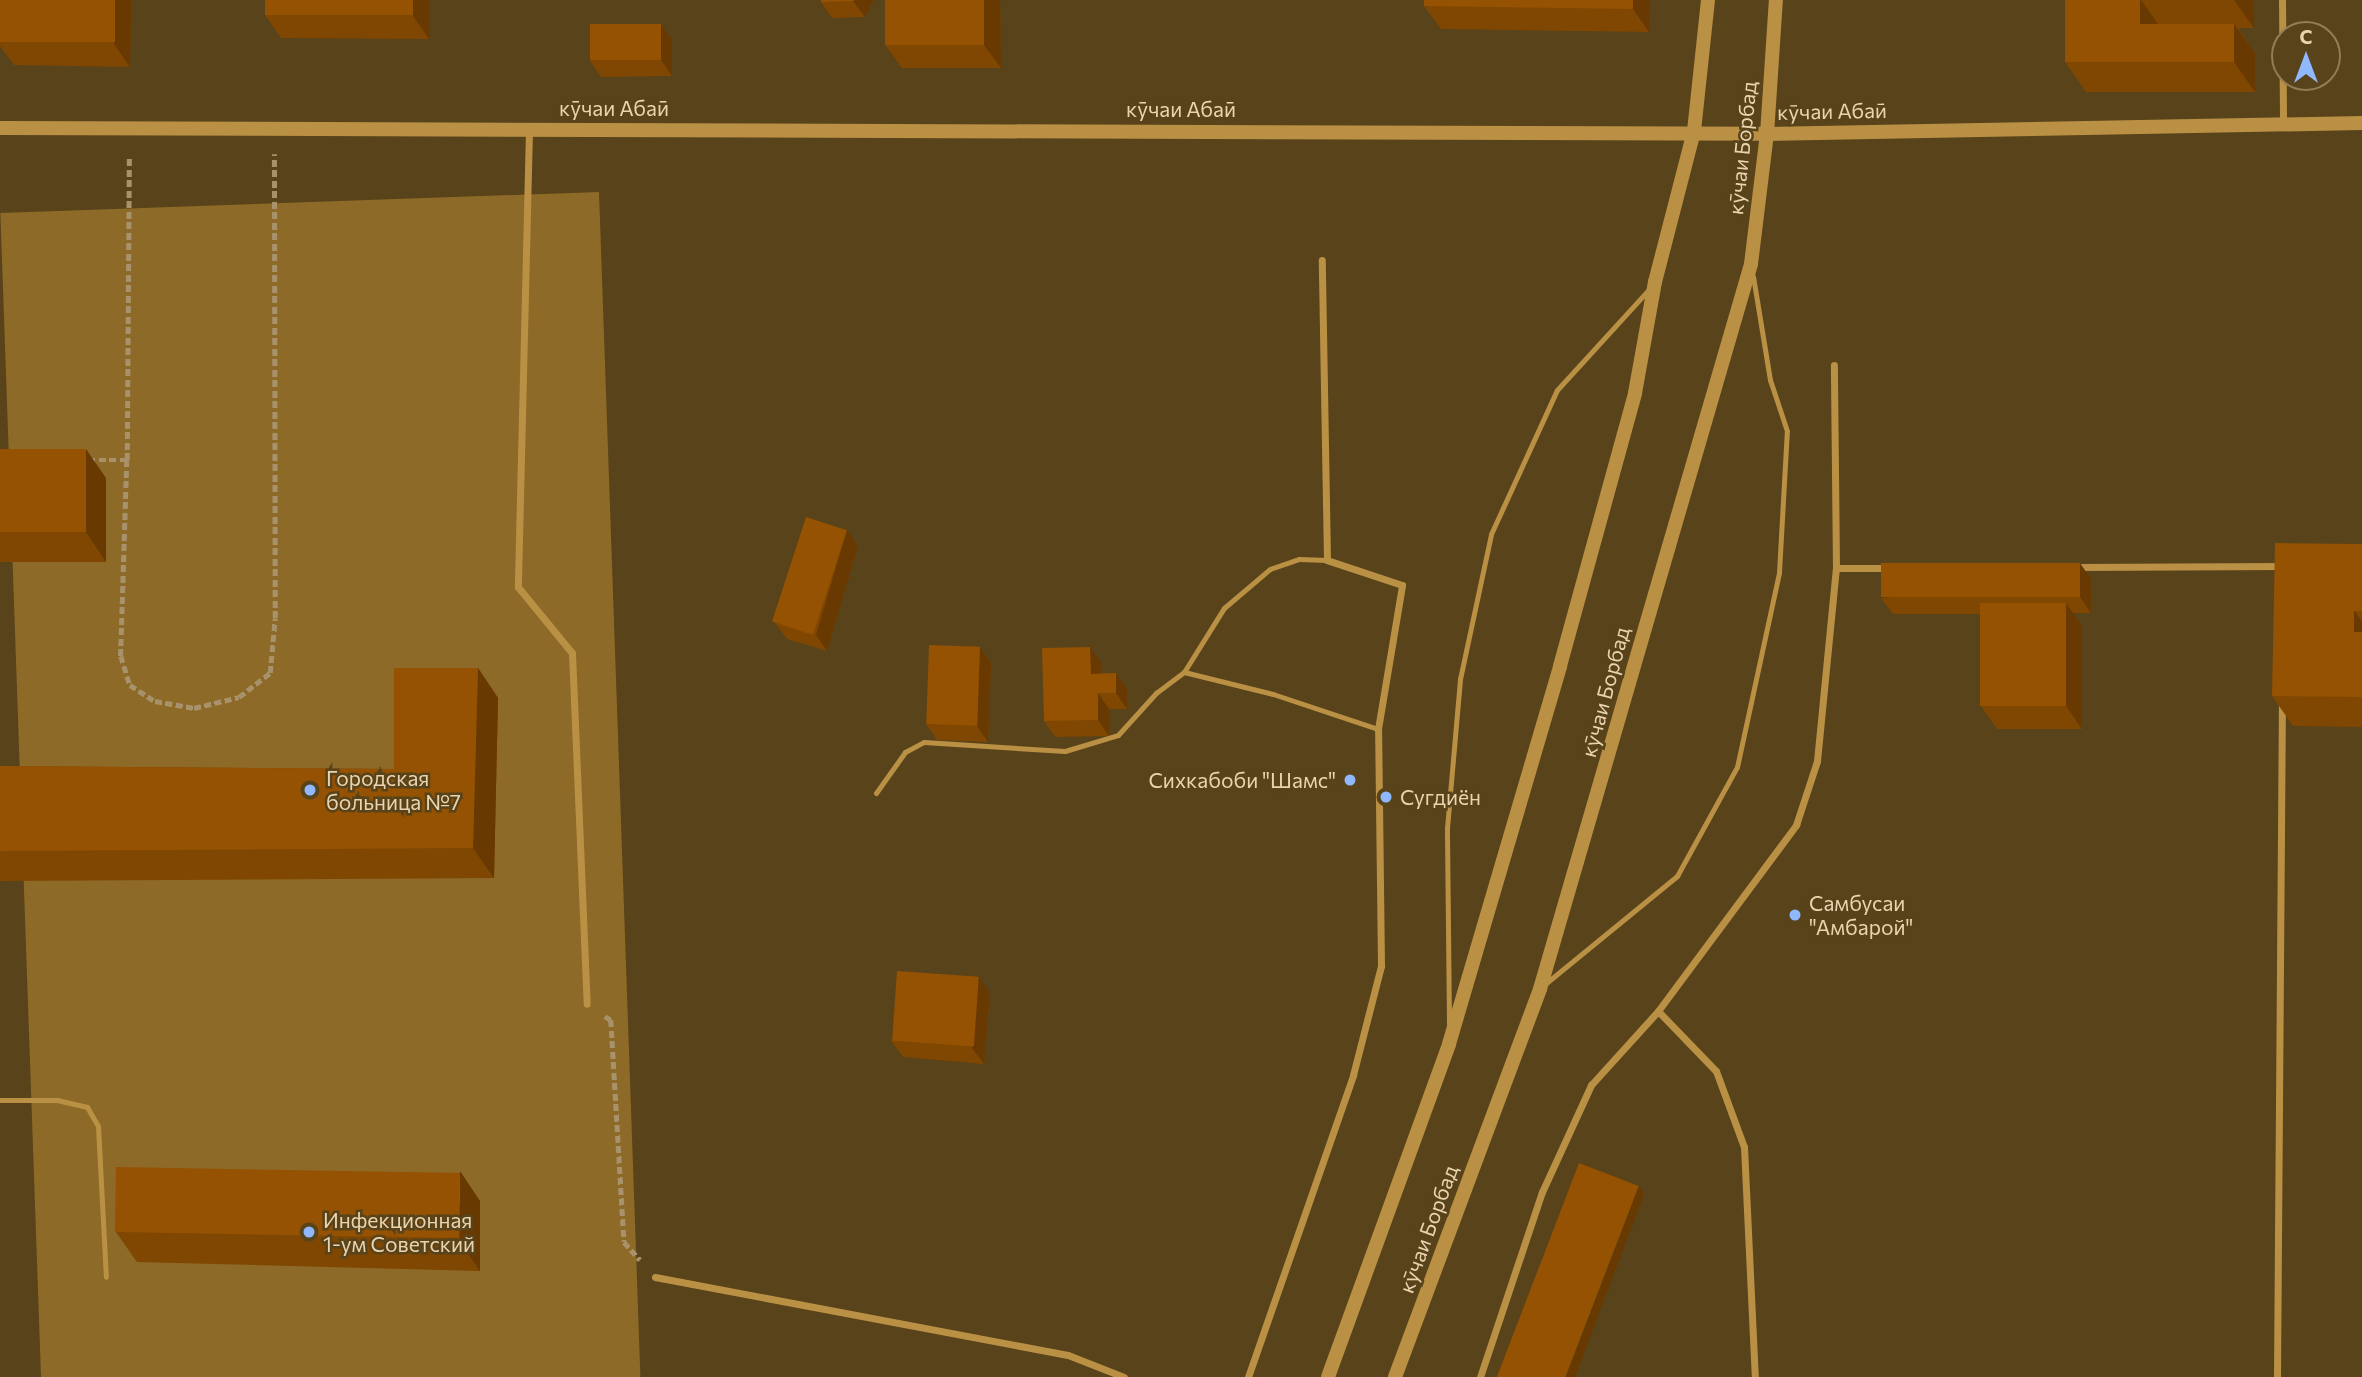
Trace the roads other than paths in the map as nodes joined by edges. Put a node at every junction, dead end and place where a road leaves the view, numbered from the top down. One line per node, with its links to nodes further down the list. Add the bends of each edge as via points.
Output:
1 (1708, 0): 8 (main road, кӯчаи Борбад)
2 (1776, 0): 9 (main road, кӯчаи Борбад)
3 (2282, 0): 4 (street)
4 (2283, 122): 5 (main road, кӯчаи Абаӣ); 9 (main road, кӯчаи Абаӣ)
5 (2362, 123)
6 (0, 128): 7 (main road, кӯчаи Абаӣ)
7 (529, 129): 8 (main road, кӯчаи Абаӣ); 26 (street, via 518,587 572,653)
8 (1694, 131): 9 (main road, кӯчаи Абаӣ); 12 (main road, кӯчаи Борбад)
9 (1768, 134): 11 (main road, кӯчаи Борбад)
10 (1322, 260): 14 (street)
11 (1751, 264): 25 (main road, кӯчаи Борбад); 25 (lane, via 1770,380 1787,431 1779,572 1737,767 1677,876)
12 (1655, 282): 28 (main road, кӯчаи Борбад, via 1628,419); 28 (lane, via 1557,390 1492,534 1460,679 1448,814)
13 (1834, 365): 18 (street)
14 (1327, 560): 21 (lane, via 1298,559 1270,569 1224,608); 23 (street, via 1402,585)
15 (2283, 566): 16 (street); 17 (street); 20 (street)
16 (2296, 566)
17 (2059, 567)
18 (1836, 568): 19 (street); 27 (street, via 1817,761 1796,825)
19 (1892, 568)
20 (2282, 580)
21 (1184, 672): 23 (lane, via 1273,694); 24 (lane, via 1118,735 1065,751 924,742 905,752)
22 (2282, 692): 38 (street)
23 (1378, 729): 33 (street, via 1381,966 1353,1075)
24 (876, 793)
25 (1540, 989): 35 (main road, кӯчаи Борбад)
26 (587, 1004)
27 (1658, 1011): 36 (street, via 1591,1085 1542,1192); 37 (street, via 1716,1071 1744,1147)
28 (1449, 1044): 34 (main road, кӯчаи Борбад)
29 (0, 1100): 30 (lane, via 57,1100 87,1107 98,1126)
30 (106, 1277)
31 (655, 1277): 32 (street, via 1068,1355)
32 (1124, 1377)
33 (1248, 1377)
34 (1328, 1377)
35 (1395, 1377)
36 (1480, 1377)
37 (1755, 1377)
38 (2277, 1377)

